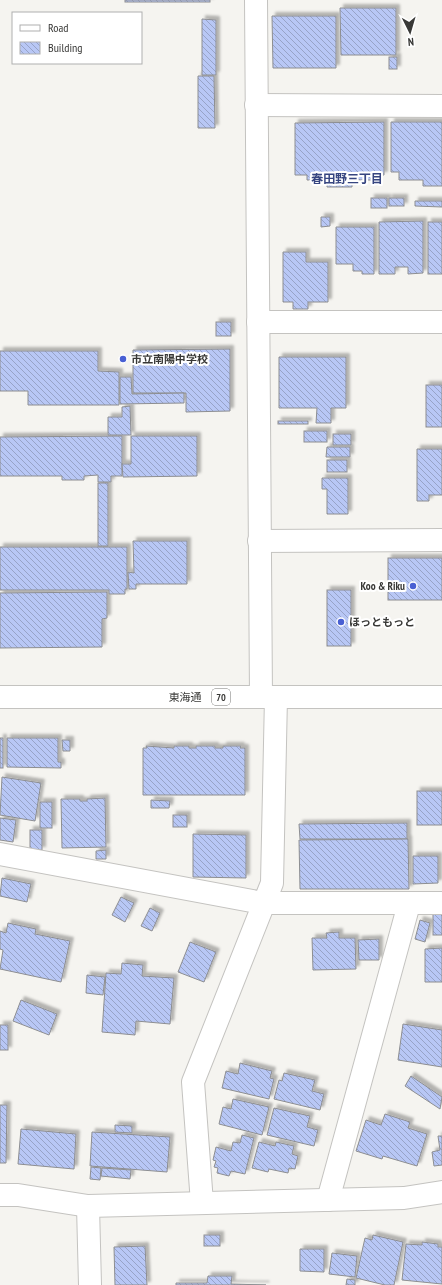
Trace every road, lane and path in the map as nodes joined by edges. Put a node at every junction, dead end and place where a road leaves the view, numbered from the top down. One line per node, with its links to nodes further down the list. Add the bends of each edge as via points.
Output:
1 (256, 0): 2 (street)
2 (256, 105): 3 (street); 4 (street)
3 (442, 106)
4 (258, 322): 5 (street); 7 (street)
5 (442, 322)
6 (442, 540): 7 (street)
7 (259, 541): 10 (street)
8 (442, 696): 10 (street, 東海通 / 70)
9 (0, 697): 10 (street, 東海通 / 70)
10 (268, 697): 12 (street, via 272,883)
11 (0, 854): 12 (street)
12 (263, 903): 14 (street); 18 (street, via 193,1082)
13 (442, 903): 14 (street)
14 (409, 904): 17 (street)
15 (442, 1192): 17 (street, via 404,1198)
16 (0, 1195): 19 (street, via 18,1195)
17 (328, 1200): 18 (street)
18 (202, 1203): 19 (street)
19 (88, 1206): 20 (street)
20 (90, 1285)

